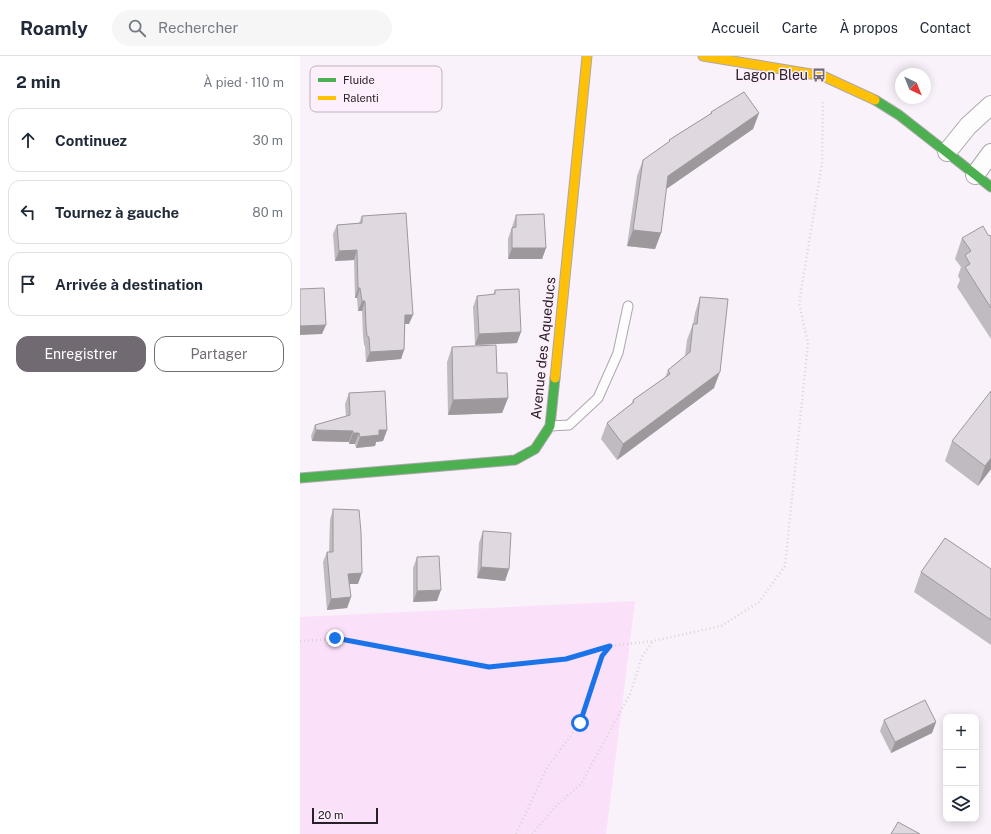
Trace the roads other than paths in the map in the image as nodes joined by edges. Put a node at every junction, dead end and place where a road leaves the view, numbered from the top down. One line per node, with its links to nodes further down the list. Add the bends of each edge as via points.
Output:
1 (587, 56): 9 (street, Avenue des Aqueducs)
2 (703, 56): 4 (street, via 823,76 875,100)
3 (991, 105): 4 (street, via 968,126)
4 (947, 152): 6 (street)
5 (991, 153): 6 (street)
6 (975, 175): 7 (street)
7 (991, 187)
8 (628, 306): 9 (lane, via 618,353 598,398 569,425)
9 (550, 426): 10 (street, Avenue des Aqueducs, via 535,449 516,460)
10 (300, 478)

